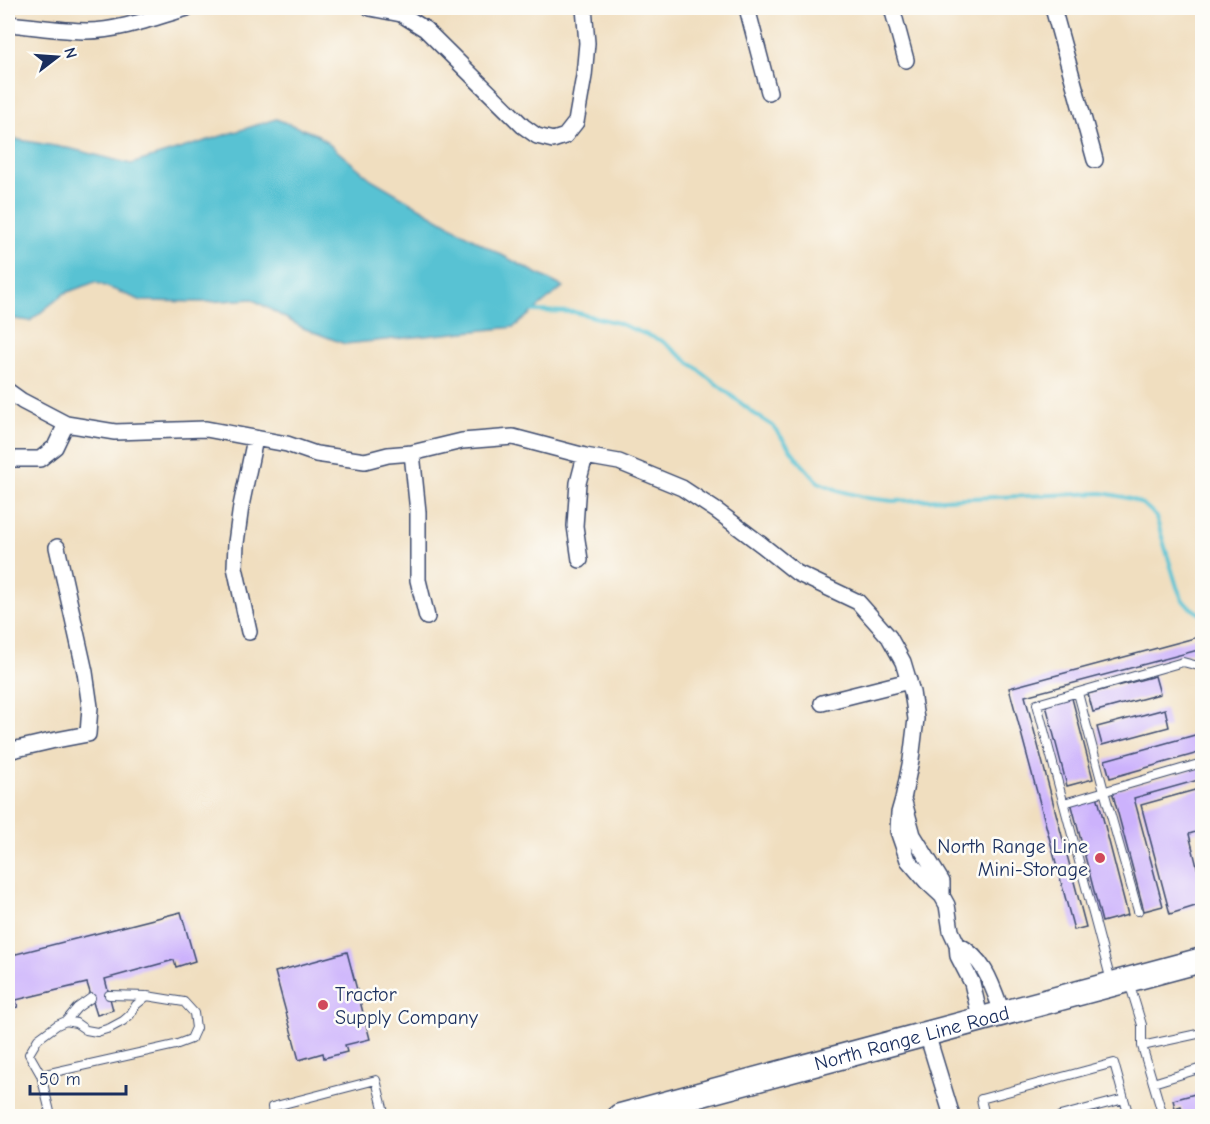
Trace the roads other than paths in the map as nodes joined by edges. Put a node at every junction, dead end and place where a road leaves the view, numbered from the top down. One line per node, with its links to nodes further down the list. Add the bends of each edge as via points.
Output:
1 (187, 8): 7 (street, via 88,31)
2 (370, 8): 3 (street, via 401,14 425,29 523,126 537,136 553,140 565,136 576,122 587,43)
3 (584, 8)
4 (747, 8): 9 (street)
5 (892, 8): 8 (street)
6 (1053, 8): 10 (street)
7 (8, 24)
8 (906, 60)
9 (769, 92)
10 (1095, 160)
11 (8, 391): 12 (street)
12 (66, 424): 13 (street, via 116,432 206,429); 16 (street, via 55,447 40,459)
13 (255, 439): 14 (street, via 365,461); 20 (street, via 241,506 235,567)
14 (412, 453): 15 (street, via 462,441 513,437); 19 (street, via 418,512 418,580)
15 (585, 456): 18 (street, via 578,483 575,526); 22 (street, via 619,462 682,488 797,573 858,602 889,636)
16 (8, 459)
17 (57, 547): 25 (street, via 85,672 90,707 88,734)
18 (580, 560)
19 (427, 617)
20 (249, 632)
21 (1203, 667): 23 (lane, via 1183,662)
22 (909, 681): 24 (street); 30 (street, via 916,719 898,831 908,860 947,905)
23 (1078, 693): 27 (lane); 28 (lane, via 1037,704)
24 (822, 703)
25 (8, 751)
26 (1203, 763): 27 (lane)
27 (1104, 791): 28 (lane); 29 (lane)
28 (1064, 803): 32 (lane)
29 (1138, 911)
30 (957, 944): 36 (street, via 958,956); 36 (street, via 979,961 987,975)
31 (1203, 960): 32 (main road, North Range Line Road)
32 (1120, 983): 36 (main road, North Range Line Road); 40 (lane, via 1142,1025)
33 (109, 995): 34 (lane)
34 (147, 996): 37 (lane, via 130,1015 110,1028 97,1032); 42 (lane, via 183,1002 194,1013 196,1028 191,1039)
35 (92, 998): 37 (lane)
36 (992, 1018): 39 (main road, North Range Line Road)
37 (66, 1021): 42 (lane, via 38,1039 29,1054)
38 (1203, 1032): 40 (lane)
39 (927, 1034): 49 (main road, North Range Line Road); 50 (street)
40 (1142, 1046): 43 (lane)
41 (1203, 1068): 43 (lane)
42 (41, 1076): 46 (lane)
43 (1153, 1083): 54 (lane)
44 (1124, 1099): 51 (lane, via 1114,1063 981,1099); 52 (lane); 53 (lane)
45 (385, 1114): 47 (lane, via 376,1080 272,1107); 48 (lane)
46 (51, 1116)
47 (273, 1116)
48 (365, 1116)
49 (620, 1116)
50 (952, 1116)
51 (986, 1116)
52 (1060, 1116)
53 (1129, 1116)
54 (1163, 1116)

